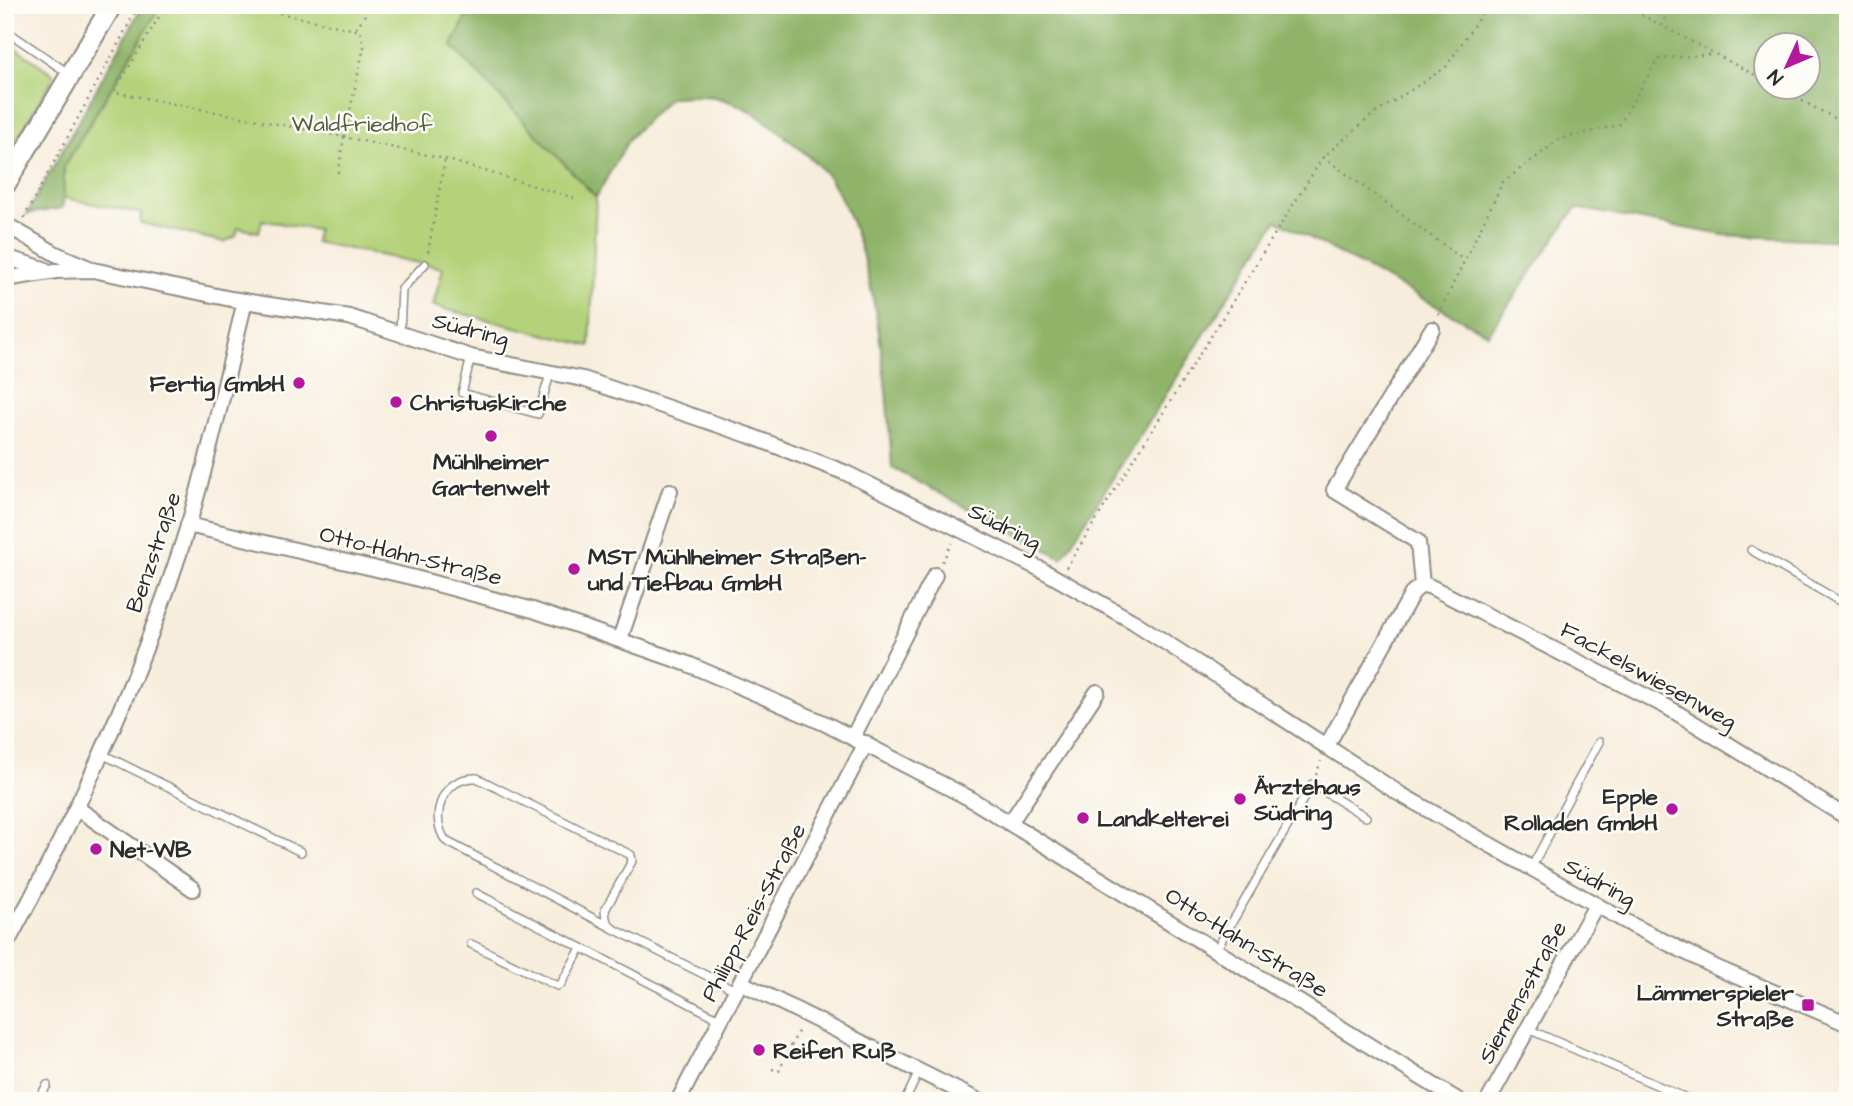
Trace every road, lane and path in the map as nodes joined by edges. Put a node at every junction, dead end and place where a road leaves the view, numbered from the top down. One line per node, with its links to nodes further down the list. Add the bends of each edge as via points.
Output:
1 (113, 5): 14 (main road)
2 (139, 5): 23 (path, via 35,201)
3 (166, 5): 17 (path, via 114,92)
4 (244, 5): 10 (path)
5 (372, 5): 10 (path)
6 (1487, 5): 18 (path, via 1446,67 1370,117)
7 (1623, 5): 9 (path)
8 (1672, 5): 9 (path)
9 (1661, 26): 12 (path)
10 (356, 29): 17 (path, via 365,40)
11 (5, 30): 14 (lane)
12 (1714, 54): 13 (path); 25 (path, via 1658,59 1619,125 1560,139 1503,182)
13 (1752, 74)
14 (71, 75): 21 (main road)
15 (1804, 102): 16 (path)
16 (1848, 125)
17 (344, 137): 19 (path); 20 (path)
18 (1323, 157): 25 (path); 40 (path)
19 (445, 159): 22 (path); 26 (path)
20 (338, 173)
21 (5, 185)
22 (574, 198)
23 (10, 227): 27 (street, Südring)
24 (5, 257): 28 (street, Südring)
25 (1465, 260): 31 (path)
26 (425, 264): 32 (lane, via 402,289)
27 (93, 270): 28 (street, Südring); 30 (street, Südring)
28 (56, 271): 29 (street, Südring)
29 (5, 279)
30 (245, 301): 32 (street, Südring, via 349,317); 36 (street, Benzstraße)
31 (1432, 328): 41 (street, via 1334,489 1418,542)
32 (400, 332): 33 (street, Südring)
33 (471, 357): 34 (street, Südring); 34 (lane, via 461,393 538,414)
34 (551, 371): 37 (street, Südring, via 795,453)
35 (670, 491): 43 (street)
36 (188, 525): 43 (street, Otto-Hahn-Straße, via 476,594); 48 (street, Benzstraße)
37 (961, 528): 39 (path); 40 (street, Südring)
38 (1751, 550): 42 (lane)
39 (935, 575): 45 (street)
40 (1059, 580): 47 (street, Südring, via 1165,642)
41 (1422, 584): 47 (street, via 1413,592); 52 (street, Fackelswiesenweg, via 1653,698)
42 (1848, 606)
43 (620, 639): 45 (street, Otto-Hahn-Straße)
44 (1097, 692): 53 (street)
45 (860, 740): 53 (street, Otto-Hahn-Straße); 64 (street, Philipp-Reis-Straße)
46 (1599, 742): 55 (lane)
47 (1326, 747): 49 (path); 55 (street, Südring)
48 (102, 754): 50 (street, Benzstraße); 54 (lane)
49 (1312, 784): 51 (lane); 63 (lane)
50 (77, 808): 56 (street); 61 (street, Benzstraße)
51 (1366, 817)
52 (1848, 818)
53 (1010, 824): 63 (street, Otto-Hahn-Straße)
54 (300, 852)
55 (1530, 869): 58 (street, Südring)
56 (192, 889)
57 (476, 893): 62 (lane)
58 (1595, 905): 65 (street, Südring, via 1717,968); 70 (street, Siemensstraße)
59 (612, 928): 59 (lane, via 605,910 631,855 477,778 467,777 448,790 437,813 446,841); 64 (lane)
60 (471, 944): 62 (lane, via 557,986)
61 (5, 947)
62 (581, 948): 68 (lane)
63 (1216, 950): 78 (street, Otto-Hahn-Straße)
64 (740, 987): 66 (street); 68 (street, Philipp-Reis-Straße)
65 (1820, 1009): 67 (street, Südring); 69 (street, Südring)
66 (806, 1015): 71 (path, via 779,1071); 72 (street)
67 (1848, 1016)
68 (722, 1020): 75 (street, Philipp-Reis-Straße)
69 (1848, 1024)
70 (1528, 1030): 79 (street, Siemensstraße); 80 (lane)
71 (772, 1069)
72 (920, 1072): 76 (lane); 77 (street)
73 (47, 1085): 74 (lane)
74 (38, 1101)
75 (678, 1101)
76 (905, 1101)
77 (979, 1101)
78 (1459, 1101)
79 (1488, 1101)
80 (1693, 1101)

